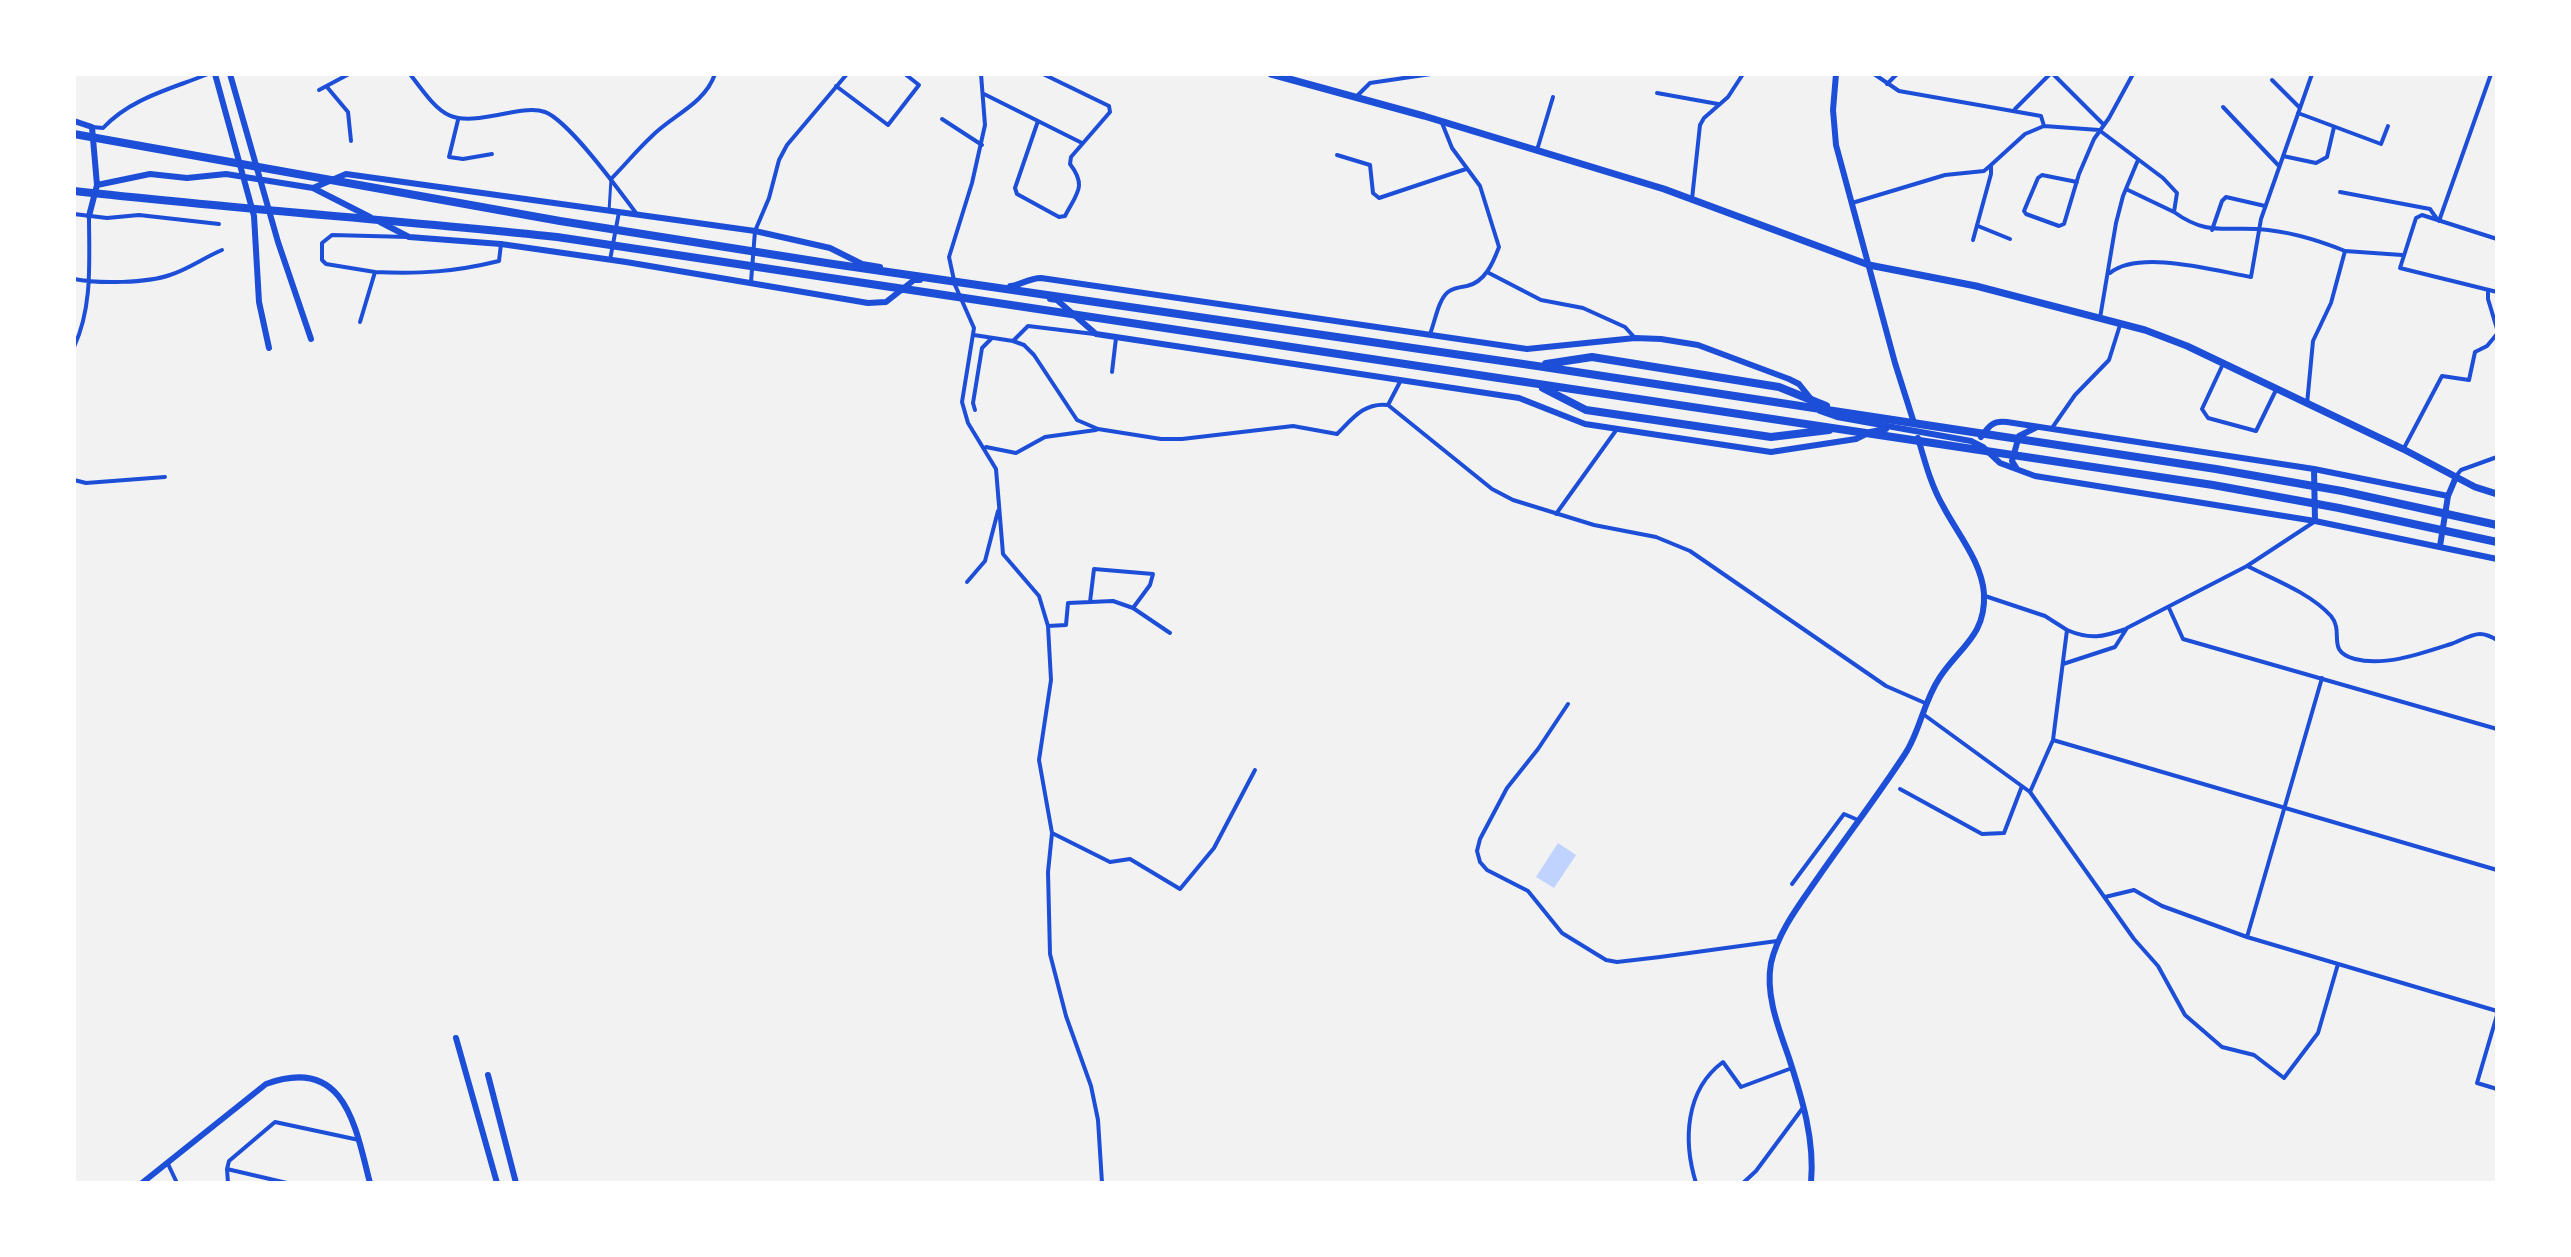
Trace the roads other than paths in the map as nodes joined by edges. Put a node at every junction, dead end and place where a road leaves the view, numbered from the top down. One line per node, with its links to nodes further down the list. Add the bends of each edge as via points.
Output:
1 (208, 74): 42 (street, via 133,103 103,128)
2 (215, 74): 57 (street)
3 (230, 74): 59 (street)
4 (349, 74): 24 (street)
5 (410, 74): 34 (street, via 440,111)
6 (715, 74): 58 (street, via 695,103 652,135)
7 (847, 74): 23 (street)
8 (905, 74): 23 (street, via 919,85 888,125)
9 (981, 74): 27 (street)
10 (1043, 74): 47 (street, via 1109,106 1110,112)
11 (1271, 74): 29 (main road)
12 (1431, 74): 29 (street, via 1370,83)
13 (1743, 74): 30 (street)
14 (1836, 74): 67 (street, via 1834,126)
15 (1874, 74): 22 (street)
16 (1897, 74): 22 (street)
17 (2052, 74): 32 (street); 39 (street)
18 (2133, 74): 39 (street)
19 (2312, 74): 33 (street)
20 (2491, 74): 75 (street)
21 (2272, 80): 33 (street)
22 (1887, 84): 32 (street, via 1899,91)
23 (836, 86): 80 (street, via 783,152)
24 (327, 87): 25 (street); 46 (street, via 348,112)
25 (319, 90)
26 (1657, 93): 30 (street)
27 (983, 94): 37 (street); 48 (street)
28 (1553, 97): 49 (street)
29 (1355, 98): 38 (main road)
30 (1718, 104): 66 (street, via 1698,134)
31 (2223, 107): 55 (street)
32 (2014, 109): 40 (street, via 2041,116)
33 (2299, 111): 43 (street); 52 (street)
34 (458, 119): 50 (street, via 449,157); 58 (street, via 543,111)
35 (942, 119): 48 (street)
36 (74, 121): 42 (street)
37 (1038, 121): 47 (street); 47 (street, via 1015,188 1059,217 1065,216 1081,185 1070,164)
38 (1442, 123): 49 (main road); 56 (street)
39 (2103, 124): 44 (street)
40 (2044, 126): 44 (street); 54 (street, via 2025,134)
41 (2388, 126): 43 (street, via 2381,144)
42 (92, 127): 61 (street)
43 (2334, 127): 52 (street, via 2327,157 2316,163)
44 (2099, 130): 53 (street); 60 (street)
45 (74, 134): 117 (highway, via 560,221)
46 (351, 141)
47 (1082, 143)
48 (982, 145): 97 (street, via 950,249)
49 (1537, 150): 66 (main road)
50 (492, 154)
51 (1337, 155): 56 (street, via 1370,165 1373,193 1379,198)
52 (2283, 156): 55 (street)
53 (2138, 160): 63 (street); 71 (street, via 2177,193)
54 (1991, 165): 67 (street); 77 (street)
55 (2279, 166): 68 (street)
56 (1466, 169): 92 (street, via 1480,186 1499,247)
57 (243, 177): 59 (street); 61 (street, via 150,174); 115 (street, via 254,216 259,302)
58 (611, 179): 69 (street); 73 (street)
59 (260, 180): 62 (street); 112 (street)
60 (2077, 182): 60 (street, via 2042,175 2024,211 2064,224)
61 (97, 185): 74 (street)
62 (313, 188): 69 (street, via 346,174); 81 (street)
63 (2128, 190): 71 (street); 93 (street, via 2116,223)
64 (74, 191): 120 (highway, via 557,237)
65 (2340, 192): 75 (street, via 2430,209)
66 (1692, 199): 90 (main road)
67 (1851, 203): 90 (street)
68 (2265, 206): 78 (street); 79 (street, via 2226,197)
69 (609, 211): 70 (street)
70 (619, 212): 73 (street); 89 (street)
71 (2174, 212): 79 (street)
72 (74, 214): 74 (street)
73 (638, 215): 80 (street)
74 (89, 216): 76 (street, via 139,215); 95 (street)
75 (2439, 221): 83 (street); 88 (street, via 2416,218)
76 (219, 224)
77 (1978, 226): 82 (street); 84 (street)
78 (2259, 229): 79 (street); 87 (street); 93 (street, via 2251,277 2141,262)
79 (2212, 230)
80 (755, 231): 96 (street); 97 (street, via 830,248 862,264)
81 (409, 237): 85 (street); 91 (street, via 332,235 322,243 326,264)
82 (2010, 239)
83 (2497, 239)
84 (1973, 240)
85 (501, 244): 89 (street); 91 (street, via 499,261 457,271)
86 (222, 250): 95 (street, via 167,277)
87 (2345, 251): 88 (street); 122 (street, via 2331,303 2313,341)
88 (2402, 255): 99 (street, via 2400,268)
89 (610, 260): 96 (street)
90 (1869, 265): 102 (main road); 133 (street)
91 (375, 272): 103 (street)
92 (1487, 272): 108 (street, via 1444,296); 111 (street, via 1541,300 1611,320)
93 (2110, 273): 102 (street)
94 (74, 279): 95 (street)
95 (89, 282): 114 (street, via 83,328)
96 (751, 282): 97 (street, via 880,304 914,280)
97 (954, 282): 98 (street, via 1014,287 1031,278); 101 (street, via 1057,300); 107 (street)
98 (1073, 282): 101 (street); 108 (street)
99 (2488, 290): 100 (street); 105 (street)
100 (2497, 292)
101 (1066, 308): 106 (street)
102 (2100, 318): 104 (main road)
103 (360, 322)
104 (2120, 323): 116 (main road); 128 (street, via 2109,360)
105 (2497, 332): 137 (street, via 2475,352 2469,380 2442,376)
106 (1096, 334): 110 (street); 113 (street, via 1028,326)
107 (974, 335): 109 (street); 136 (street, via 962,402)
108 (1430, 335): 111 (street, via 1527,349)
109 (992, 338): 113 (street); 124 (street, via 982,348)
110 (1116, 338): 118 (street); 119 (street)
111 (1635, 338): 126 (street, via 1698,345 1799,384 1821,412)
112 (311, 339)
113 (1013, 341): 129 (street, via 1034,355 1077,420)
114 (74, 347)
115 (269, 348)
116 (2223, 364): 121 (main road); 121 (street, via 2202,409 2208,418 2256,431)
117 (1537, 366): 125 (highway); 125 (highway, via 1592,357 1779,387)
118 (1112, 372)
119 (1401, 380): 123 (street); 130 (street, via 1529,400 1579,422)
120 (1535, 384): 131 (highway); 131 (highway, via 1586,410 1739,433 1771,437)
121 (2276, 390): 122 (main road)
122 (2307, 404): 137 (main road)
123 (1388, 405): 129 (street, via 1366,407 1337,434 1293,426 1161,439); 147 (street, via 1492,489)
124 (975, 410)
125 (1842, 412): 149 (highway, via 2291,482)
126 (1857, 421): 132 (street); 134 (street, via 1862,430)
127 (2039, 427): 128 (street); 135 (street, via 1997,421); 139 (street, via 2019,436 2012,461)
128 (2052, 428): 140 (street)
129 (1098, 429): 136 (street, via 1045,437 1016,453)
130 (1617, 429): 134 (street, via 1771,452); 147 (street)
131 (1839, 429): 150 (highway, via 2277,495)
132 (1901, 429): 133 (street); 134 (street, via 1879,429)
133 (1916, 431): 135 (street); 155 (street, via 1928,473 1975,563)
134 (1856, 439)
135 (1971, 441): 139 (street)
136 (984, 447): 146 (street, via 996,469)
137 (2403, 449): 142 (main road)
138 (2497, 457): 142 (street, via 2461,470)
139 (2017, 469): 148 (street)
140 (2314, 469): 145 (street); 148 (street)
141 (165, 477): 143 (street)
142 (2456, 477): 144 (main road); 145 (street)
143 (74, 480)
144 (2497, 494)
145 (2448, 496): 151 (street)
146 (999, 509): 154 (street, via 985,561); 159 (street, via 1003,554 1039,596)
147 (1556, 514): 166 (street, via 1656,537 1690,551 1886,686)
148 (2315, 521): 151 (street); 153 (street)
149 (2497, 525)
150 (2497, 542)
151 (2440, 546): 152 (street)
152 (2497, 559)
153 (2247, 566): 158 (street); 163 (street, via 2321,606 2335,620 2341,654 2353,659 2404,657 2479,634)
154 (967, 582)
155 (1984, 596): 161 (street, via 2045,616); 166 (street, via 1972,640)
156 (1090, 602): 157 (street, via 1113,601); 157 (street, via 1094,569 1153,574); 159 (street, via 1068,603 1066,625)
157 (1133, 608): 162 (street)
158 (2169, 608): 160 (street); 165 (street, via 2183,639)
159 (1048, 626): 177 (street, via 1051,680 1039,760)
160 (2127, 628): 161 (street, via 2100,638); 164 (street, via 2115,647)
161 (2067, 630): 164 (street)
162 (1170, 633)
163 (2497, 640)
164 (2063, 664): 170 (street)
165 (2322, 678): 169 (street); 175 (street)
166 (1925, 703): 168 (street)
167 (1568, 704): 182 (street, via 1507,788 1480,839 1477,851 1487,870 1528,891 1562,933 1606,960)
168 (1921, 713): 172 (street); 176 (street, via 1906,753)
169 (2497, 729)
170 (2053, 740): 174 (street); 175 (street)
171 (1255, 770): 177 (street, via 1214,848 1180,889 1130,859 1110,862)
172 (2022, 786): 173 (street, via 2004,833 1982,834); 174 (street)
173 (1900, 789)
174 (2030, 792): 180 (street)
175 (2284, 810): 178 (street); 181 (street)
176 (1858, 820): 179 (street, via 1844,814); 182 (street)
177 (1052, 833): 200 (street, via 1050,954 1091,1086)
178 (2497, 870)
179 (1792, 884)
180 (2105, 897): 181 (street, via 2134,890 2162,906); 183 (street, via 2158,966 2185,1015 2222,1047 2254,1055 2284,1078 2318,1033)
181 (2247, 937): 183 (street)
182 (1777, 941): 186 (street, via 1770,994)
183 (2338, 964): 184 (street)
184 (2497, 1013): 188 (street, via 2477,1083)
185 (456, 1038): 198 (street)
186 (1792, 1068): 189 (street); 201 (street, via 1741,1087 1723,1062 1710,1071 1692,1106 1688,1157)
187 (488, 1075): 199 (street)
188 (2497, 1089)
189 (1804, 1107): 202 (street); 203 (street)
190 (359, 1140): 191 (street, via 345,1102 330,1088 285,1077 266,1084); 192 (street, via 275,1122 229,1161); 197 (street)
191 (167, 1163): 193 (street); 194 (street)
192 (227, 1169): 195 (street); 196 (street)
193 (142, 1183)
194 (177, 1183)
195 (228, 1183)
196 (287, 1183)
197 (370, 1183)
198 (497, 1183)
199 (516, 1183)
200 (1102, 1183)
201 (1696, 1183)
202 (1743, 1183)
203 (1811, 1183)

